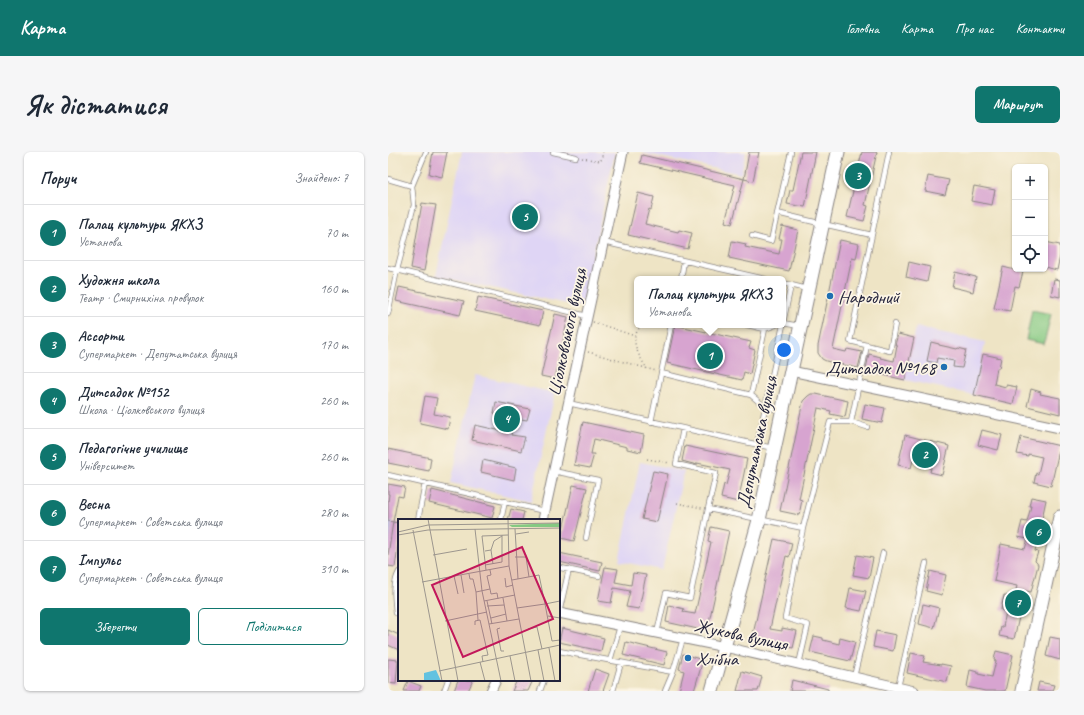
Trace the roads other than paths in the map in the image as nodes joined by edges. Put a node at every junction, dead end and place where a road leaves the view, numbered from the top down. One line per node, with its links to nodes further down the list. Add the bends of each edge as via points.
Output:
1 (426, 152): 9 (lane)
2 (553, 152): 7 (lane)
3 (623, 152): 14 (street, Ціолковського вулиця)
4 (791, 152): 10 (lane)
5 (838, 152): 11 (street, Депутатська вулиця)
6 (890, 152): 12 (lane)
7 (576, 157)
8 (388, 180): 9 (lane)
9 (412, 186): 17 (lane, via 414,205)
10 (777, 213): 11 (lane); 13 (lane, via 771,241)
11 (822, 224): 12 (lane); 22 (street, Депутатська вулиця)
12 (872, 235): 33 (lane, via 850,341)
13 (752, 236)
14 (603, 242): 15 (lane); 25 (street, Ціолковського вулиця)
15 (684, 261): 18 (lane); 19 (lane)
16 (388, 268): 17 (lane)
17 (397, 270): 24 (lane); 25 (lane)
18 (681, 276)
19 (752, 276)
20 (786, 284): 21 (lane)
21 (791, 285): 22 (lane); 23 (lane)
22 (809, 289): 28 (street, Депутатська вулиця)
23 (786, 309)
24 (388, 314)
25 (587, 318): 38 (street, Ціолковського вулиця)
26 (786, 324): 28 (lane)
27 (895, 324): 33 (lane, via 890,351)
28 (801, 326): 34 (street, Депутатська вулиця)
29 (670, 328): 35 (lane)
30 (760, 328): 32 (lane)
31 (782, 328): 39 (lane)
32 (765, 329): 37 (lane)
33 (867, 345): 36 (lane)
34 (791, 371): 36 (street); 40 (street, Депутатська вулиця)
35 (661, 373): 37 (lane); 41 (lane)
36 (859, 386): 42 (lane); 45 (street)
37 (751, 394): 39 (lane)
38 (568, 403): 41 (lane); 48 (street, Ціолковського вулиця)
39 (765, 407): 40 (lane); 46 (lane)
40 (783, 410): 47 (street, Депутатська вулиця)
41 (651, 422): 44 (lane)
42 (852, 422): 43 (lane); 58 (lane, via 830,422)
43 (867, 427)
44 (683, 428): 46 (lane); 52 (lane, via 676,464 716,473)
45 (1060, 428)
46 (757, 445): 47 (lane)
47 (774, 449): 57 (street, Депутатська вулиця)
48 (553, 471): 53 (street, Ціолковського вулиця); 59 (lane, via 598,480)
49 (388, 475): 50 (lane)
50 (425, 483): 51 (lane); 55 (lane)
51 (505, 502): 53 (lane); 56 (lane)
52 (708, 509): 57 (lane); 70 (lane, via 690,598 666,593)
53 (543, 515)
54 (1060, 517): 90 (street)
55 (418, 519)
56 (501, 519)
57 (759, 520): 58 (lane); 72 (street, Депутатська вулиця)
58 (803, 528): 76 (lane, via 785,618 808,625)
59 (586, 538)
60 (883, 553): 78 (lane)
61 (926, 563): 82 (lane)
62 (561, 568): 63 (lane)
63 (568, 569): 65 (lane); 66 (lane)
64 (398, 574): 68 (lane, via 394,590)
65 (599, 576)
66 (560, 608)
67 (560, 613): 69 (street, Жукова вулиця)
68 (398, 614)
69 (620, 626): 70 (street, Жукова вулиця); 74 (lane)
70 (657, 634): 71 (street, Жукова вулиця)
71 (683, 638): 72 (street, Жукова вулиця); 77 (lane)
72 (725, 647): 76 (street, Жукова вулиця); 88 (street, Депутатська вулиця)
73 (560, 651): 74 (lane)
74 (610, 661): 75 (lane)
75 (621, 663): 77 (lane); 86 (lane)
76 (799, 664): 78 (street, Жукова вулиця)
77 (673, 672): 87 (lane)
78 (854, 677): 82 (street, Жукова вулиця)
79 (448, 681): 83 (lane)
80 (496, 681): 84 (street)
81 (544, 681): 85 (lane)
82 (898, 687): 89 (street, Жукова вулиця)
83 (444, 691)
84 (491, 691)
85 (540, 691)
86 (613, 691)
87 (665, 691)
88 (712, 691)
89 (914, 691)
90 (1022, 691)

